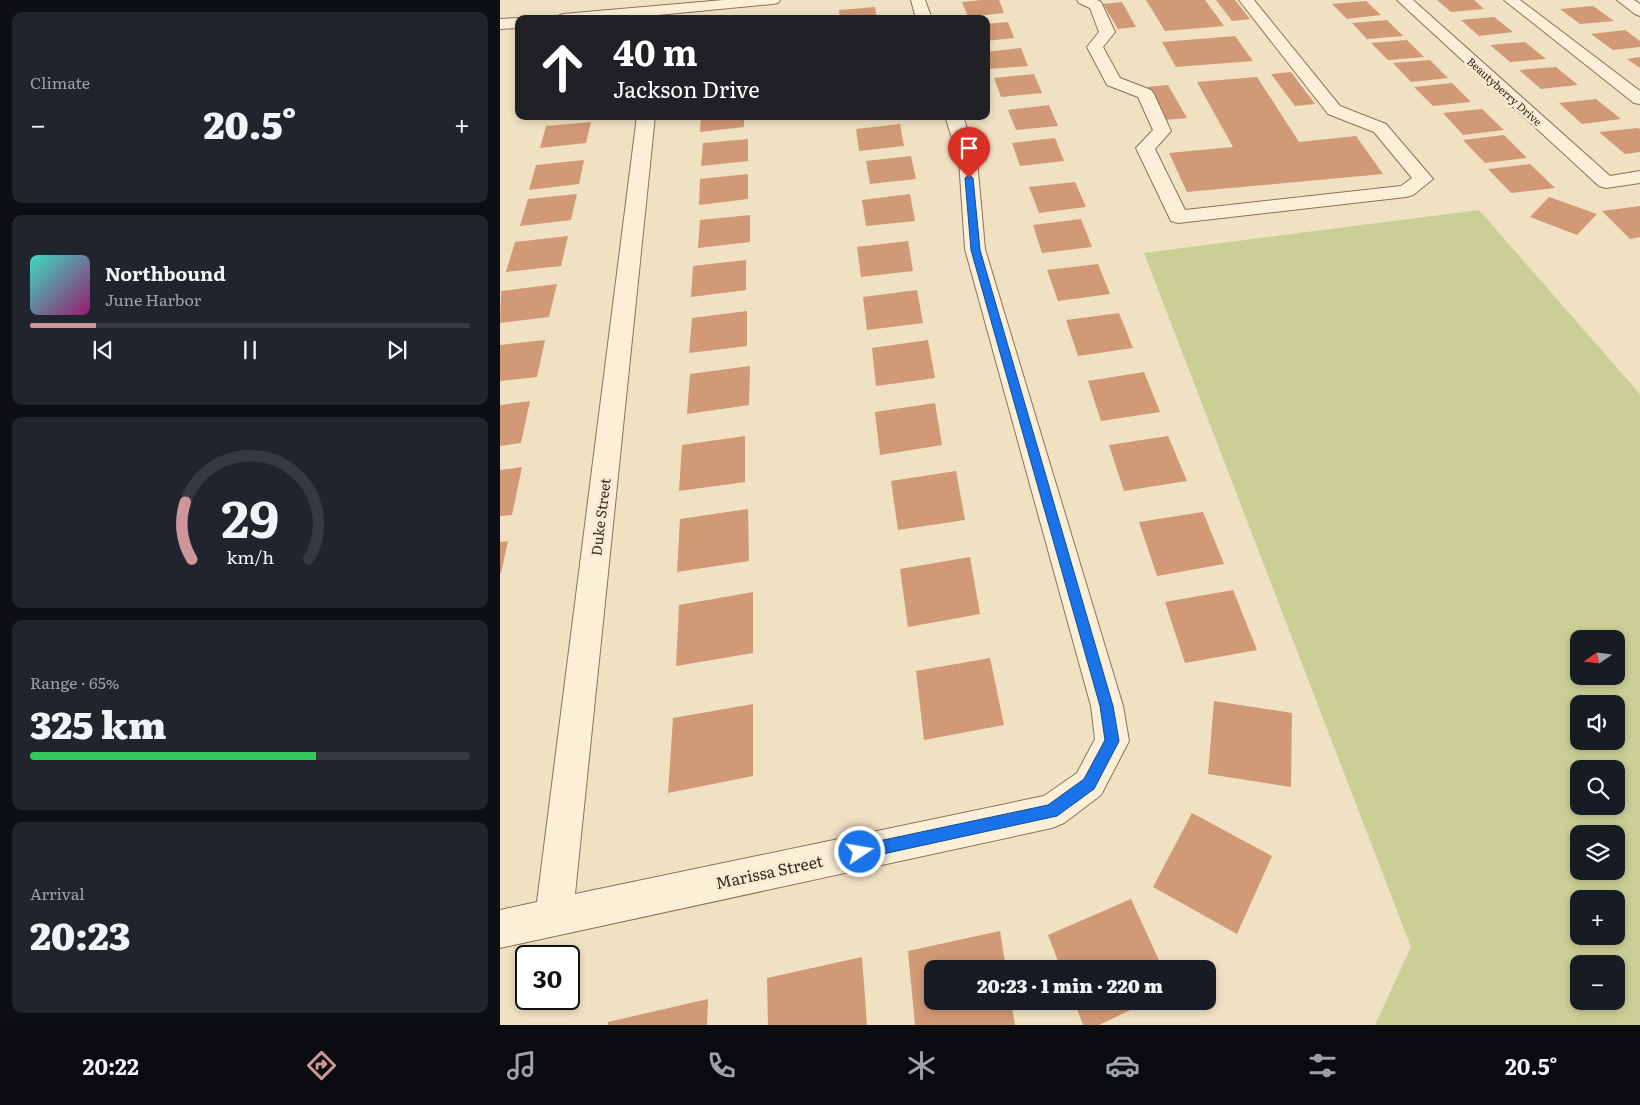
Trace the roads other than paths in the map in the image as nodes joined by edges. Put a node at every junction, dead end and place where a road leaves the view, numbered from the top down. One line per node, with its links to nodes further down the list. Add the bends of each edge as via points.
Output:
1 (773, 0): 9 (street)
2 (918, 0): 11 (street)
3 (1084, 0): 4 (street, via 1096,5 1107,32 1095,47 1113,81 1145,94 1162,131 1145,148 1178,217 1406,191 1423,179 1380,128 1334,110)
4 (1246, 0)
5 (1404, 0): 17 (street, Beautyberry Drive, via 1606,182)
6 (1511, 0): 14 (street)
7 (1624, 0): 8 (street)
8 (1640, 11)
9 (657, 14): 10 (street)
10 (638, 15)
11 (923, 15)
12 (515, 23): 13 (street)
13 (500, 24)
14 (1640, 99)
15 (646, 120): 18 (street, Duke Street)
16 (955, 120): 18 (street, Marissa Street, via 968,160 975,250 1107,706 1112,741 1089,784 1052,811)
17 (1640, 177)
18 (554, 917): 19 (street, Marissa Street)
19 (500, 929)

